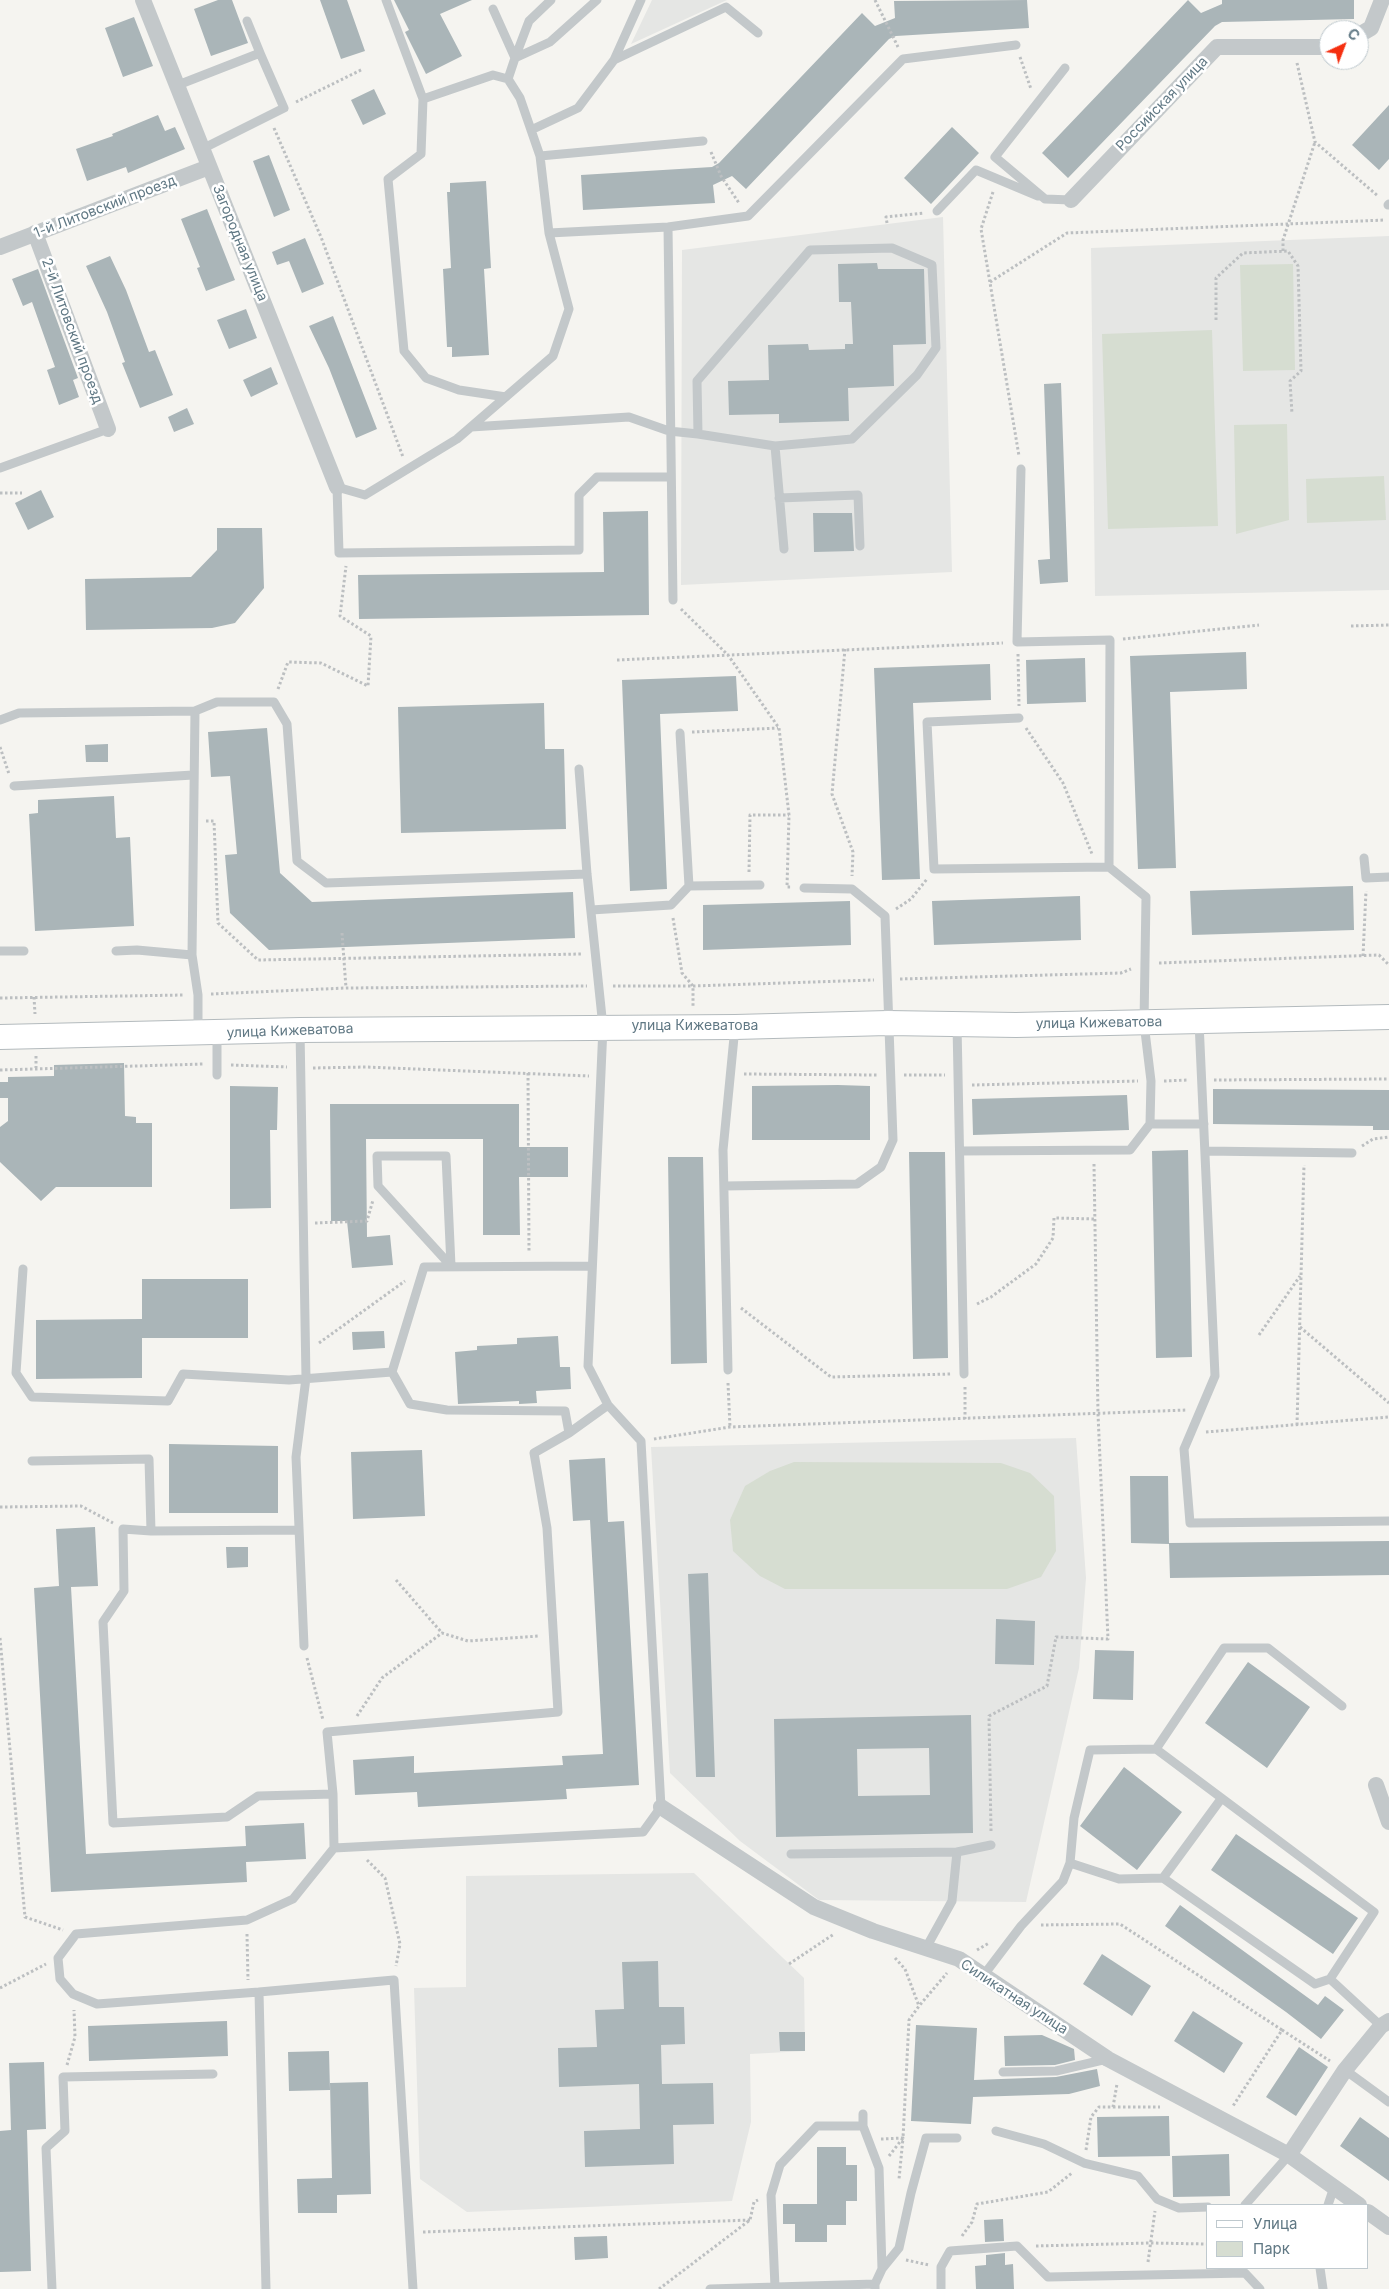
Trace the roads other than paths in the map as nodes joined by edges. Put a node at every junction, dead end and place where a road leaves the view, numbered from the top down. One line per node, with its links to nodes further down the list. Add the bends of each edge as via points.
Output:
1 (143, 0): 18 (street, Загородная улица)
2 (386, 0): 19 (lane)
3 (550, 0): 14 (lane, via 529,21)
4 (597, 0): 14 (lane, via 550,42)
5 (641, 0): 15 (lane)
6 (1382, 0): 9 (street)
7 (493, 9): 14 (lane)
8 (247, 21): 13 (lane)
9 (1369, 29)
10 (758, 33): 15 (lane, via 726,7)
11 (1016, 45): 28 (lane, via 903,59 748,216)
12 (1319, 47): 26 (street, Российская улица, via 1217,46)
13 (260, 52): 18 (lane); 22 (lane, via 284,108)
14 (516, 58): 17 (lane)
15 (614, 60): 20 (lane, via 578,108)
16 (1065, 68): 25 (lane, via 995,157)
17 (508, 79): 19 (lane, via 493,75); 20 (lane, via 520,98)
18 (178, 85): 22 (street, Загородная улица)
19 (423, 99): 32 (lane, via 421,154 388,179 404,350 426,378 459,390)
20 (531, 130): 23 (lane)
21 (703, 141): 23 (lane)
22 (202, 149): 24 (street, Загородная улица)
23 (540, 156): 30 (lane)
24 (209, 167): 29 (street, 1-й Литовский проезд); 41 (street, Загородная улица)
25 (1045, 199): 26 (lane); 27 (lane, via 976,170)
26 (1071, 200)
27 (937, 211)
28 (668, 227): 30 (lane); 35 (lane)
29 (35, 233): 31 (street, 1-й Литовский проезд); 34 (street, 2-й Литовский проезд)
30 (549, 233): 32 (lane, via 569,309 552,356)
31 (0, 247)
32 (506, 397): 33 (lane)
33 (471, 427): 35 (lane, via 629,418); 41 (lane, via 457,439 365,495)
34 (108, 429): 38 (lane)
35 (670, 431): 36 (lane); 40 (lane)
36 (698, 434): 37 (lane); 37 (lane, via 697,381 810,250 892,248 932,265 936,348 917,375 852,439)
37 (775, 446): 42 (lane)
38 (0, 468)
39 (1021, 469): 54 (lane, via 1018,642 1110,640)
40 (670, 477): 41 (lane, via 597,477 579,495 580,550 339,553); 45 (lane)
41 (337, 486)
42 (779, 498): 43 (lane, via 858,495); 44 (lane)
43 (860, 546)
44 (784, 550)
45 (673, 600)
46 (195, 711): 48 (lane, via 19,713); 51 (lane); 55 (lane, via 217,702 274,702 287,724 297,861 326,883)
47 (1020, 718): 54 (lane, via 927,722 934,869)
48 (0, 720)
49 (680, 733): 58 (lane)
50 (579, 769): 55 (lane)
51 (193, 774): 52 (lane); 64 (lane)
52 (14, 786)
53 (1364, 858): 56 (lane, via 1366,878)
54 (1109, 867): 68 (lane, via 1146,897)
55 (587, 874): 60 (lane)
56 (1389, 877)
57 (760, 885): 58 (lane)
58 (689, 886): 60 (lane, via 671,905)
59 (804, 888): 67 (lane, via 852,889 885,916)
60 (591, 910): 70 (lane)
61 (24, 950): 62 (lane)
62 (0, 951)
63 (116, 951): 64 (lane)
64 (192, 955): 73 (lane)
65 (1389, 1017): 66 (main road, улица Кижеватова)
66 (1199, 1021): 68 (main road, улица Кижеватова); 77 (lane)
67 (888, 1023): 69 (main road, улица Кижеватова); 71 (main road, улица Кижеватова); 81 (lane, via 893,1140 881,1167 857,1184)
68 (1144, 1023): 69 (main road, улица Кижеватова); 76 (lane, via 1151,1081)
69 (958, 1025): 78 (lane)
70 (603, 1027): 71 (main road, улица Кижеватова); 72 (main road, улица Кижеватова); 83 (lane)
71 (735, 1027): 81 (lane, via 723,1150)
72 (300, 1030): 73 (main road, улица Кижеватова); 88 (lane)
73 (207, 1033): 74 (main road, улица Кижеватова); 75 (lane)
74 (0, 1037)
75 (217, 1076)
76 (1150, 1124): 77 (lane); 78 (lane, via 1130,1150)
77 (1204, 1124): 79 (lane)
78 (960, 1151): 87 (lane)
79 (1205, 1151): 80 (lane); 92 (lane, via 1215,1376 1184,1449 1190,1523)
80 (1352, 1153)
81 (724, 1186): 85 (lane)
82 (451, 1266): 82 (lane, via 446,1156 377,1156 378,1186); 83 (lane); 86 (lane, via 424,1267)
83 (592, 1266): 89 (lane, via 588,1366)
84 (22, 1269): 88 (lane, via 16,1374 32,1397 168,1401 183,1374 289,1380)
85 (728, 1370)
86 (392, 1372): 88 (lane); 90 (lane, via 410,1404 448,1410 565,1411)
87 (964, 1374)
88 (306, 1378): 93 (lane, via 296,1456)
89 (608, 1405): 90 (lane); 101 (lane, via 641,1441)
90 (569, 1433): 99 (lane, via 534,1453 547,1528 558,1712 327,1732)
91 (32, 1461): 94 (lane, via 149,1459)
92 (1389, 1521)
93 (298, 1530): 94 (lane); 95 (lane)
94 (151, 1531): 99 (lane, via 123,1529 124,1590 103,1622 113,1823 227,1817 258,1796)
95 (304, 1646)
96 (1342, 1706): 97 (lane, via 1268,1648 1224,1648)
97 (1156, 1749): 100 (lane); 107 (lane, via 1090,1750 1074,1818)
98 (1376, 1785): 102 (street)
99 (333, 1794): 104 (lane)
100 (1221, 1799): 108 (lane); 111 (lane, via 1374,1912)
101 (661, 1807): 104 (lane, via 643,1832); 109 (street, Силикатная улица, via 814,1907)
102 (1389, 1822)
103 (991, 1845): 105 (lane)
104 (334, 1848): 112 (lane, via 294,1898 247,1920 76,1934 58,1958 60,1979 73,1994 97,2004)
105 (957, 1852): 106 (lane); 109 (lane, via 952,1902)
106 (791, 1854)
107 (1070, 1863): 108 (lane, via 1119,1879); 110 (lane, via 1063,1882 1021,1926)
108 (1163, 1878): 111 (lane, via 1315,1984)
109 (926, 1948): 110 (street, Силикатная улица, via 959,1960)
110 (983, 1976): 114 (street, Силикатная улица)
111 (1330, 1979): 113 (lane)
112 (259, 1992): 136 (lane); 137 (lane, via 394,1980)
113 (1385, 2024): 115 (street)
114 (1114, 2062): 116 (lane, via 1056,2071); 123 (street, Силикатная улица)
115 (1345, 2070): 118 (lane); 123 (street)
116 (1003, 2072)
117 (213, 2074): 135 (lane, via 64,2077 65,2131 46,2148)
118 (1389, 2102)
119 (863, 2114): 120 (lane)
120 (863, 2126): 131 (lane, via 879,2168); 134 (lane, via 817,2126 780,2165 771,2195)
121 (996, 2131): 128 (lane, via 1044,2144 1084,2163 1138,2176 1157,2200 1178,2208)
122 (956, 2138): 131 (lane, via 926,2138 899,2248)
123 (1289, 2155): 124 (street, Силикатная улица); 125 (lane)
124 (1334, 2187): 126 (lane); 127 (street, Силикатная улица)
125 (1245, 2204)
126 (1328, 2204)
127 (1358, 2204)
128 (1206, 2207)
129 (1369, 2213): 130 (street)
130 (1389, 2227)
131 (882, 2269): 133 (lane)
132 (1320, 2269): 141 (lane)
133 (875, 2286): 134 (lane)
134 (775, 2287): 138 (lane)
135 (52, 2289)
136 (266, 2289)
137 (413, 2289)
138 (710, 2289)
139 (941, 2289): 140 (lane, via 941,2267 950,2251 1016,2246 1048,2277 1245,2273)
140 (1260, 2289)
141 (1323, 2289)

